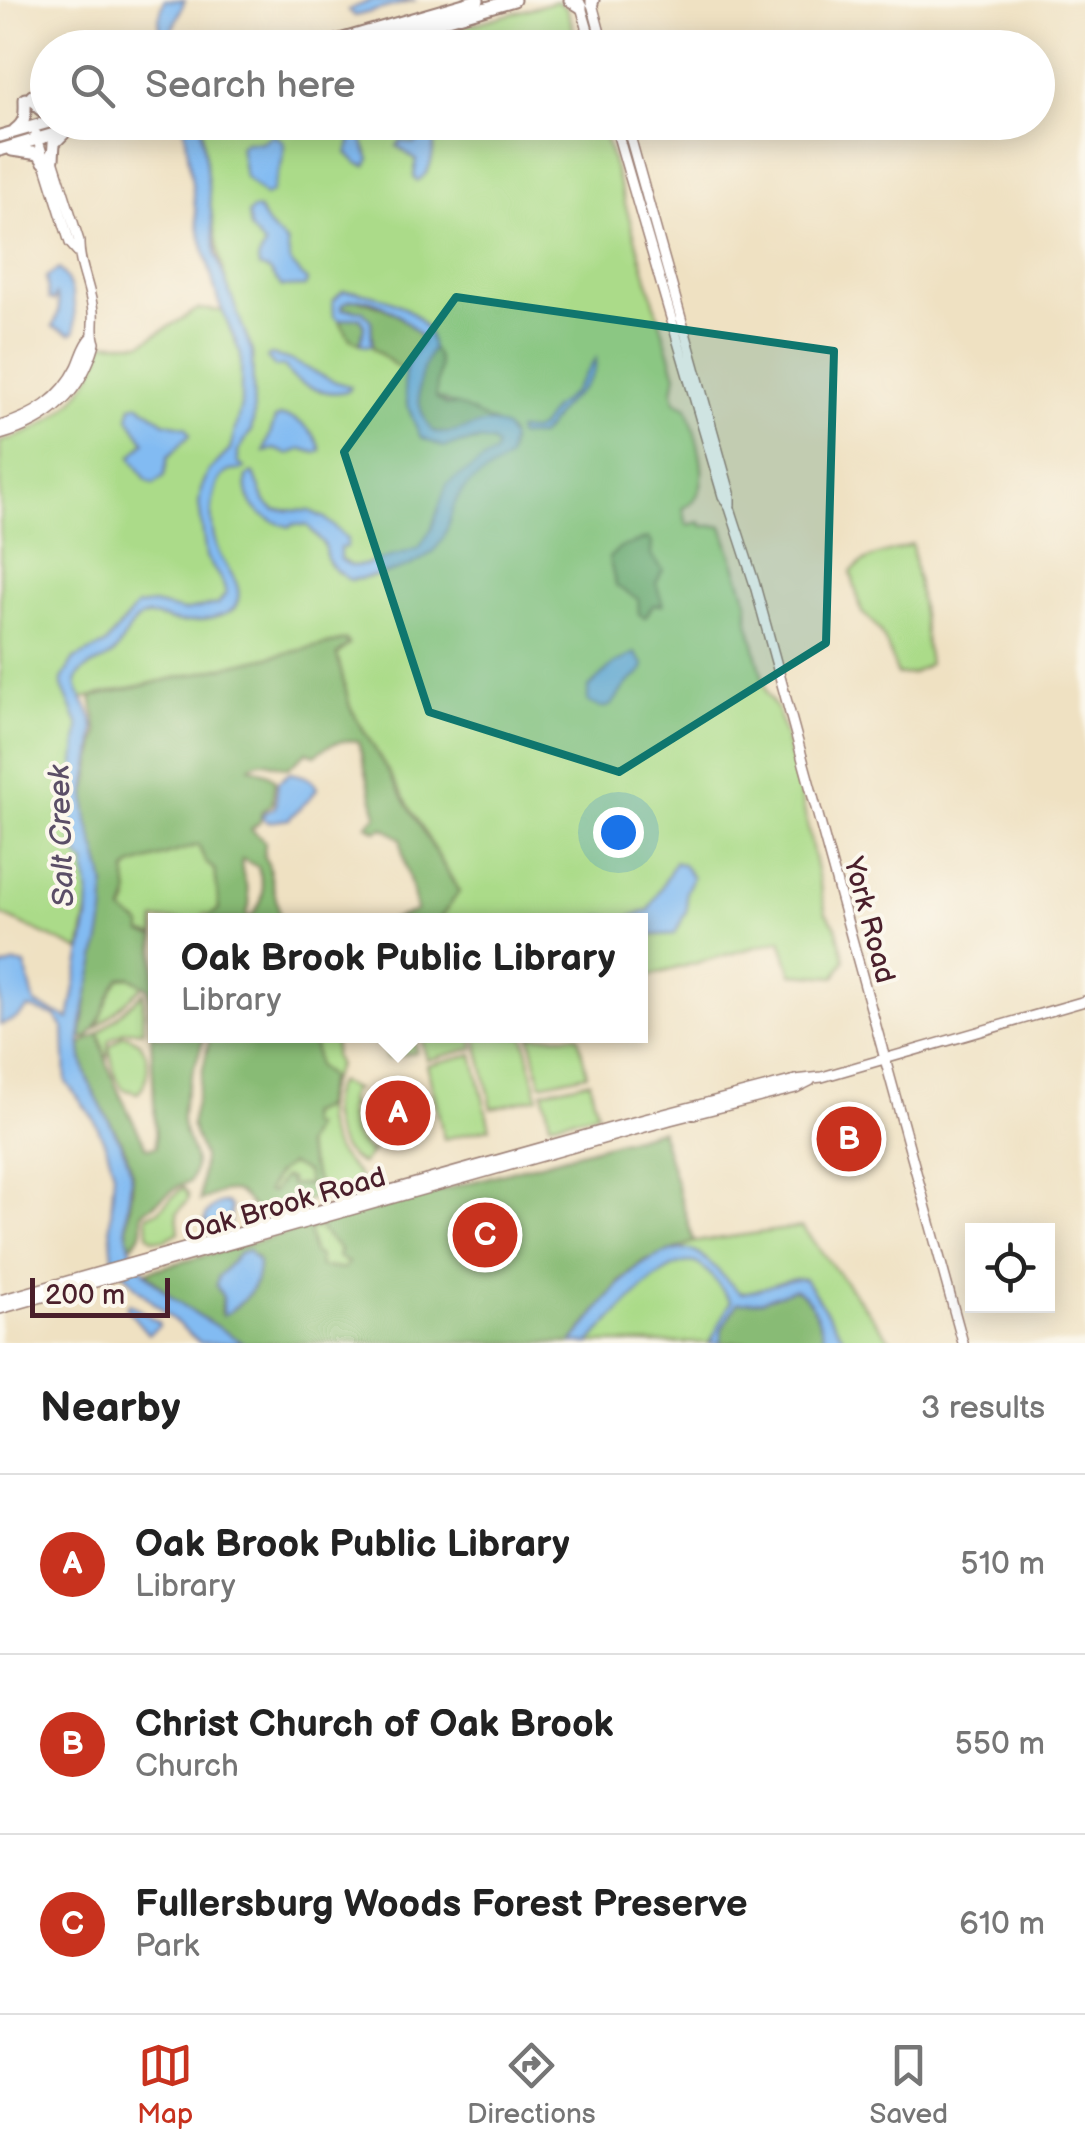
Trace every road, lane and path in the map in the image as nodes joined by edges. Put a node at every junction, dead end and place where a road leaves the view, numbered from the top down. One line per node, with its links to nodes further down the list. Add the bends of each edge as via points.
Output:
1 (478, 0): 4 (main road)
2 (514, 0): 5 (main road)
3 (584, 2): 6 (main road); 7 (main road)
4 (374, 30)
5 (410, 30)
6 (589, 30)
7 (596, 30)
8 (30, 100): 14 (main road, via 22,126)
9 (30, 132): 14 (main road)
10 (44, 140): 15 (main road)
11 (57, 140): 15 (main road)
12 (619, 140): 19 (main road, York Road)
13 (631, 140): 19 (main road, York Road)
14 (4, 142): 15 (main road)
15 (48, 160): 16 (main road, via 78,240)
16 (92, 337): 17 (main road, via 49,403); 18 (main road, via 87,369 70,396 47,416)
17 (0, 426)
18 (0, 435)
19 (730, 508): 21 (main road, York Road)
20 (1085, 1001): 21 (main road, Oak Brook Road)
21 (883, 1059): 22 (main road, Oak Brook Road); 25 (main road, York Road)
22 (108, 1272): 23 (main road, Oak Brook Road); 24 (main road, Oak Brook Road)
23 (0, 1300)
24 (0, 1309)
25 (963, 1343)

